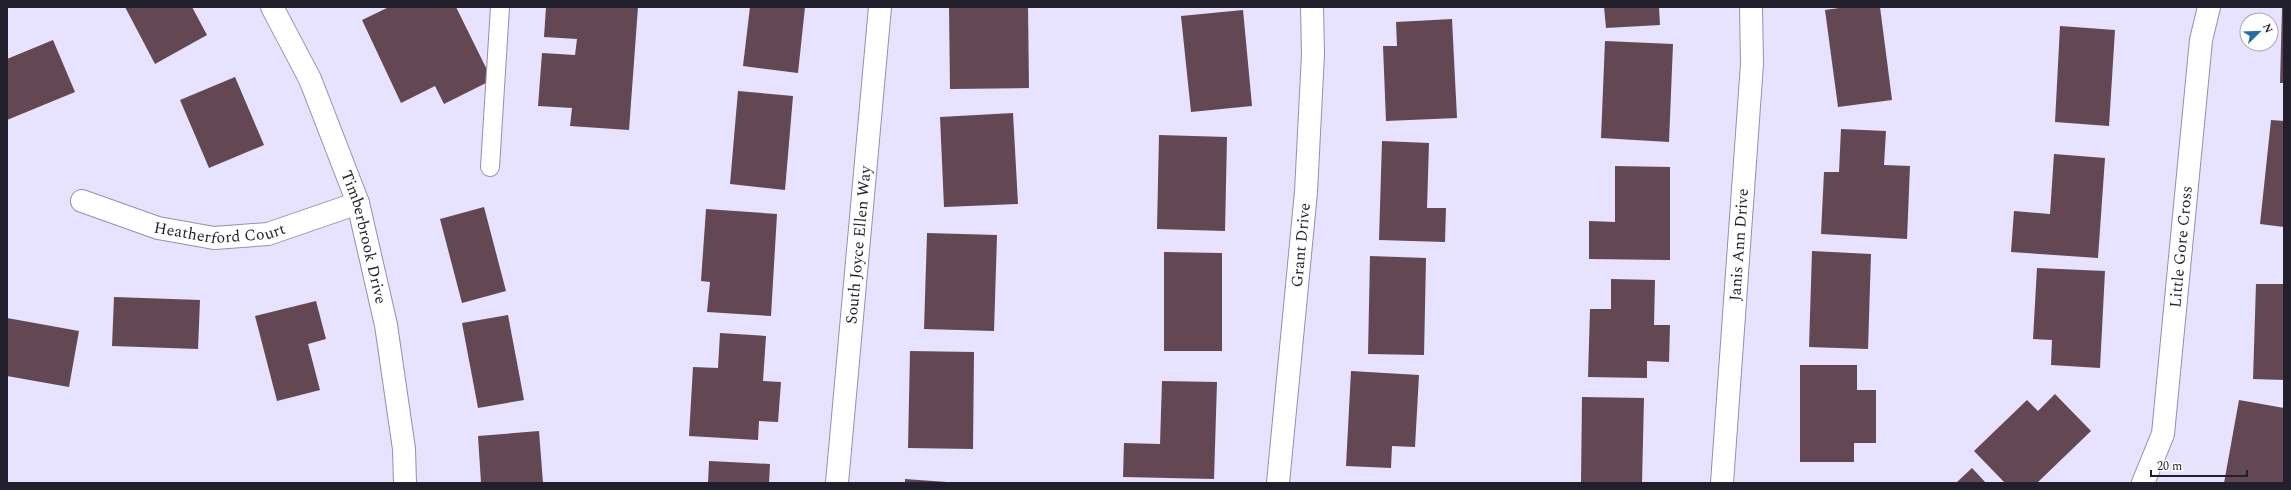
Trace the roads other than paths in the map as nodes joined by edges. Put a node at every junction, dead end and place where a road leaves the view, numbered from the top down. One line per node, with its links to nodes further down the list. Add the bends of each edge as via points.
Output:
1 (272, 7): 9 (street, Timberbrook Drive, via 310,79)
2 (500, 7): 7 (lane)
3 (880, 7): 11 (street, South Joyce Ellen Way)
4 (1312, 7): 12 (street, Grant Drive, via 1313,54 1306,192)
5 (1751, 7): 13 (street, Janis Ann Drive, via 1752,64)
6 (2209, 7): 14 (street, Little Gore Cross, via 2201,40 2163,434)
7 (490, 167)
8 (82, 201): 9 (street, Heatherford Court, via 158,228 214,238 268,234)
9 (358, 203): 10 (street, Timberbrook Drive, via 386,325 404,449)
10 (405, 483)
11 (837, 483)
12 (1278, 483)
13 (1722, 483)
14 (2143, 483)

